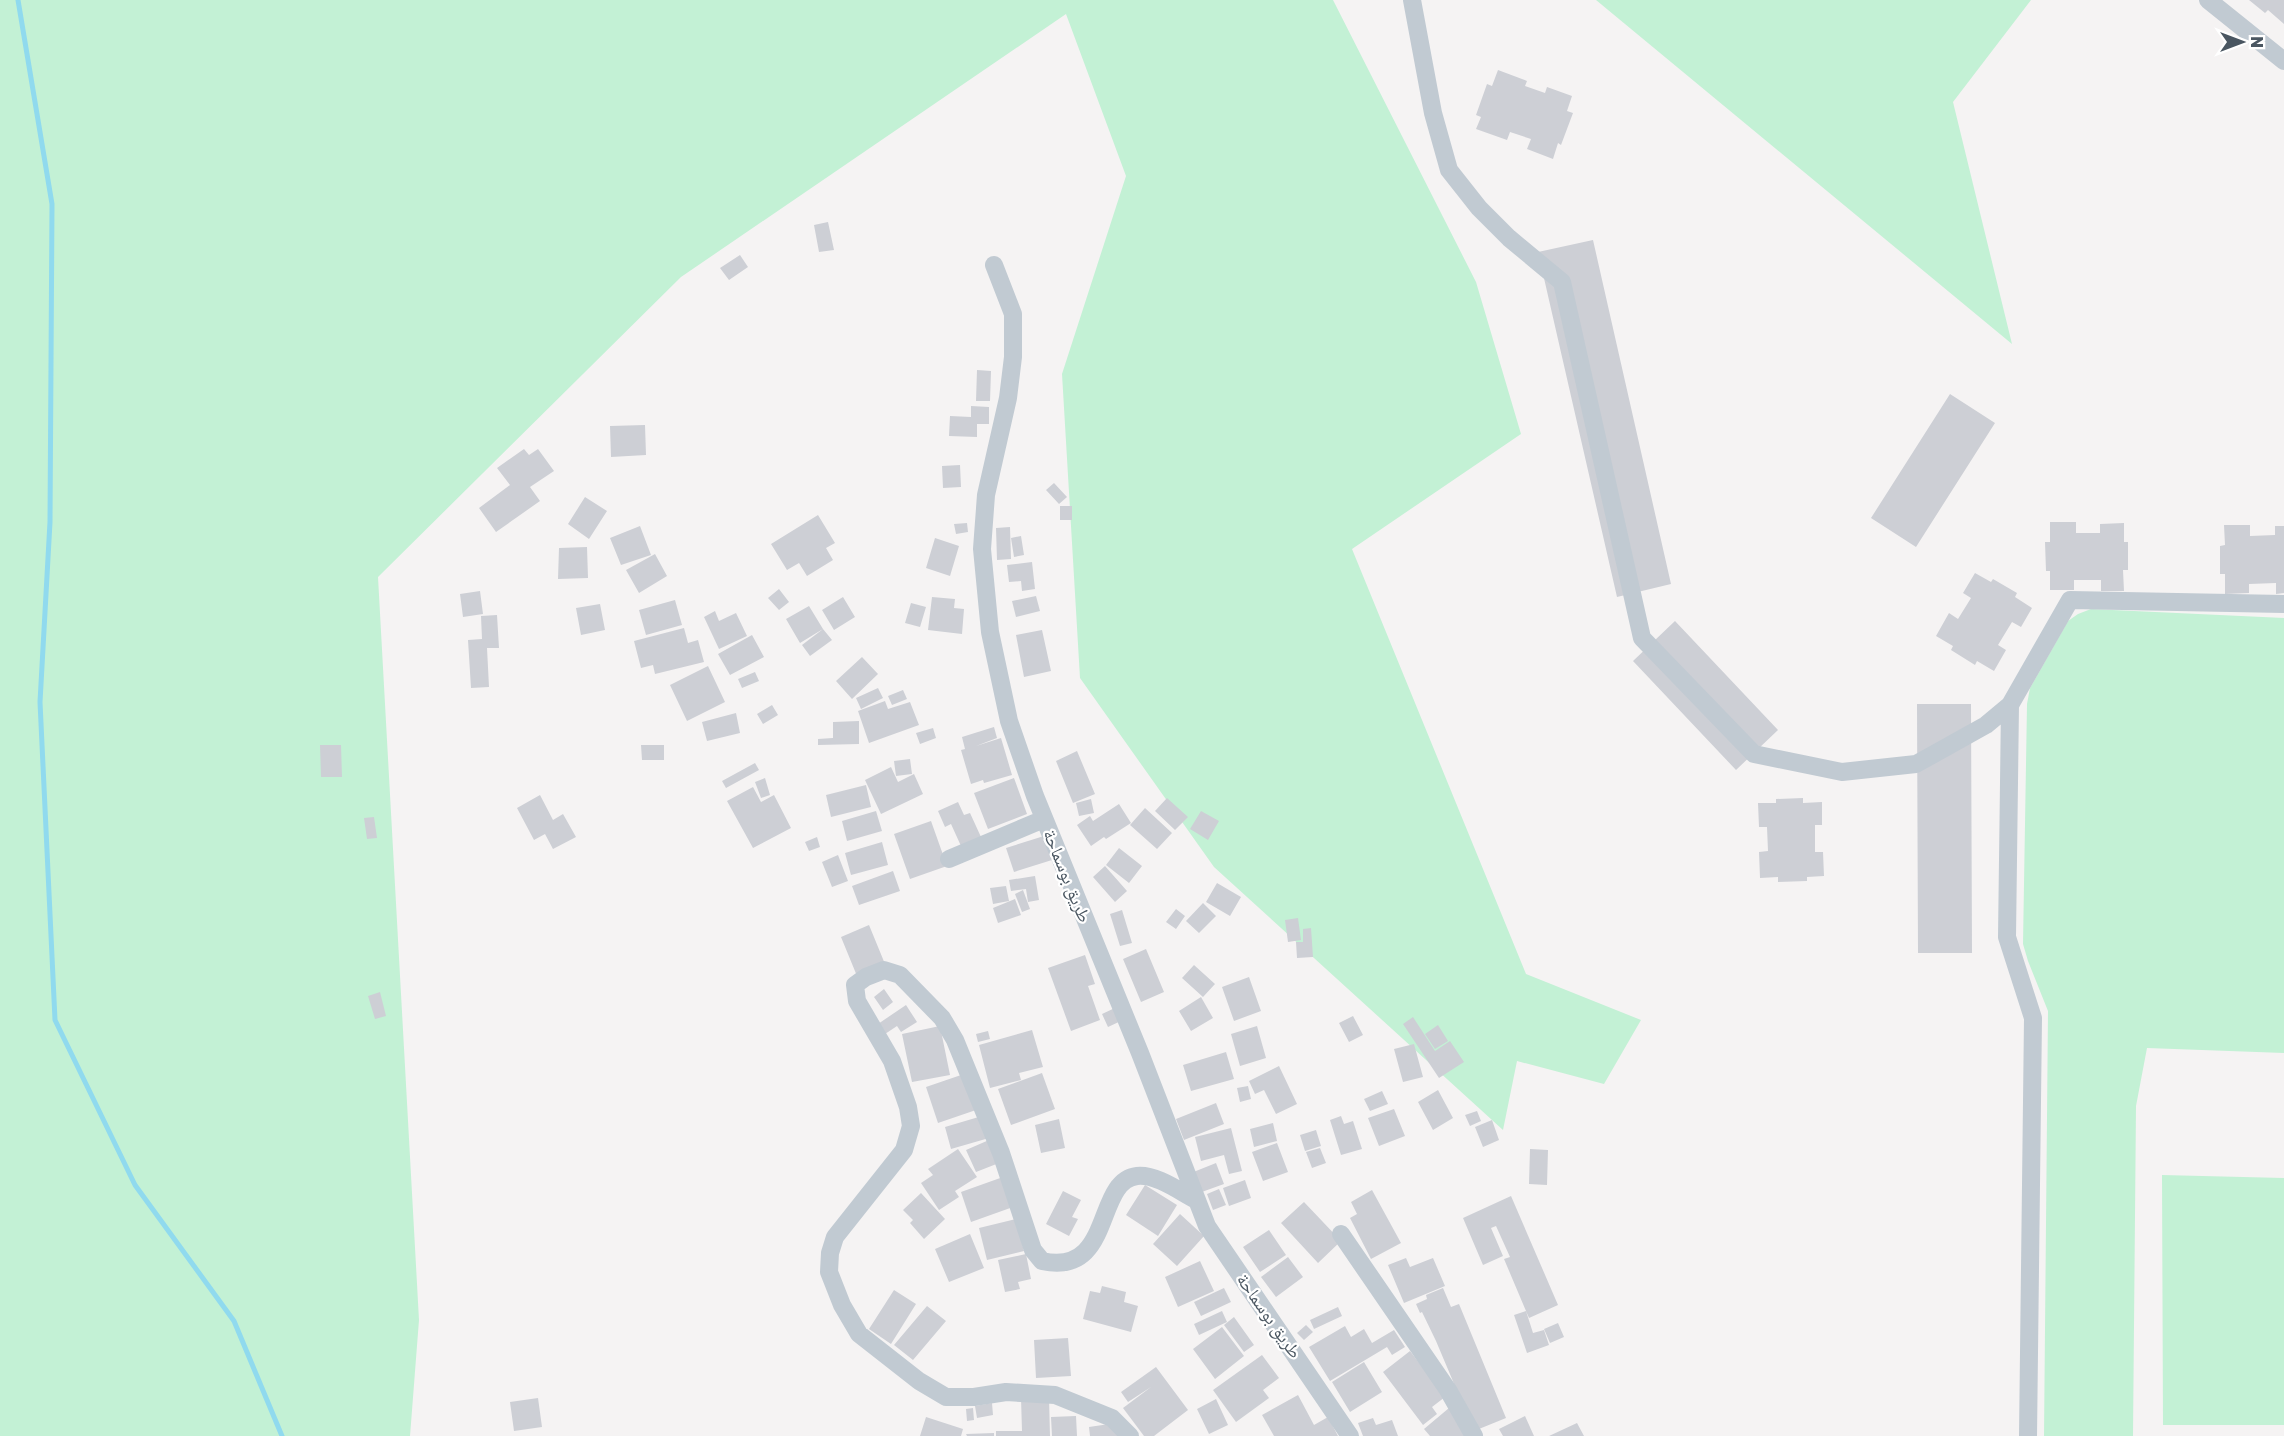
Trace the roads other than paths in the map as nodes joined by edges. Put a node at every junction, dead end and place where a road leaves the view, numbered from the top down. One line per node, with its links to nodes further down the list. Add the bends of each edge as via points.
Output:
1 (1412, 0): 6 (street, via 1432,113 1449,170 1509,238 1562,282 1642,638 1754,754 1842,772 1916,764 1986,725)
2 (2208, 0): 3 (street)
3 (2284, 61)
4 (994, 265): 7 (street, طريق بوسماحة, via 1013,314 1013,357 986,495 982,549 990,632 1009,721)
5 (2284, 604): 6 (street, via 2070,600)
6 (2010, 705): 14 (street, via 2007,937 2033,1018)
7 (1044, 819): 8 (street); 9 (street, طريق بوسماحة)
8 (949, 859)
9 (1196, 1200): 11 (street, via 1153,1178 1136,1176 1120,1183 1090,1247 1076,1261 1058,1265 1042,1261 1033,1250 1001,1153 942,1018 900,975 884,970 855,985 857,1001 892,1061 911,1126 904,1150 835,1237 830,1254 829,1272 859,1334 946,1397 1006,1392 1055,1395 1112,1418); 12 (street, طريق بوسماحة, via 1207,1226)
10 (1341, 1234): 13 (street, via 1448,1390)
11 (1130, 1436)
12 (1350, 1436)
13 (1474, 1436)
14 (2028, 1436)

